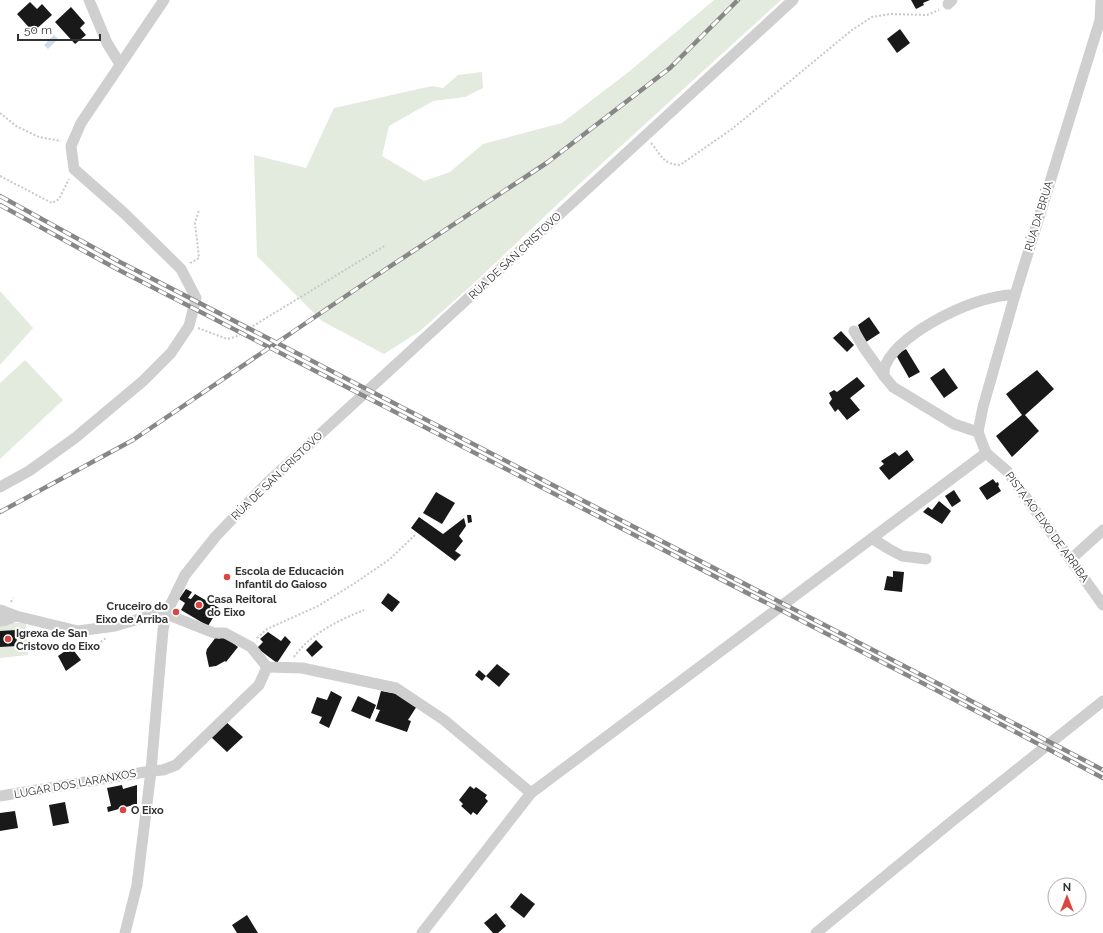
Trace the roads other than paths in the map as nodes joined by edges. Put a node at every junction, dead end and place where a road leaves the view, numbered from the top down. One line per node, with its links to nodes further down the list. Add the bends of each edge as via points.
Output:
1 (90, 0): 5 (street, via 107,43)
2 (164, 0): 5 (street)
3 (793, 0): 18 (street, RÚA DE SAN CRISTOVO, via 268,482 216,536 186,575)
4 (1101, 0): 6 (street, RÚA DA BRÚA, via 1100,20)
5 (120, 64): 11 (street, via 81,123 71,146 74,169 181,269 196,298 189,326 171,353 143,381 75,438 29,471)
6 (1015, 295): 8 (street, via 1005,295 950,313 915,332 886,364); 9 (street, RÚA DA BRÚA)
7 (854, 331): 8 (street)
8 (884, 376): 9 (street, via 893,387 954,424)
9 (978, 432): 10 (street, PISTA AO EIXO DE ARRIBA)
10 (986, 453): 13 (street); 15 (street, PISTA AO EIXO DE ARRIBA, via 1007,471)
11 (0, 487)
12 (1103, 530): 15 (street)
13 (873, 538): 14 (street, via 902,556); 24 (street)
14 (926, 559)
15 (1071, 559): 16 (street, PISTA AO EIXO DE ARRIBA)
16 (1103, 605)
17 (0, 610): 19 (street)
18 (166, 614): 19 (street, via 156,614 115,626 78,630); 21 (street, via 214,633 225,633 251,647); 23 (street, RÚA DE SAN CRISTOVO)
19 (16, 616): 20 (street)
20 (0, 621)
21 (267, 667): 23 (street, LUGAR DOS LARANXOS, via 259,685 176,765 164,770); 24 (street, via 302,668 396,688 444,720)
22 (1103, 701): 28 (street)
23 (151, 771): 25 (street, LUGAR DOS LARANXOS); 26 (street, RÚA DE SAN CRISTOVO, via 137,886)
24 (531, 793): 27 (street)
25 (0, 796)
26 (125, 933)
27 (422, 933)
28 (816, 933)

